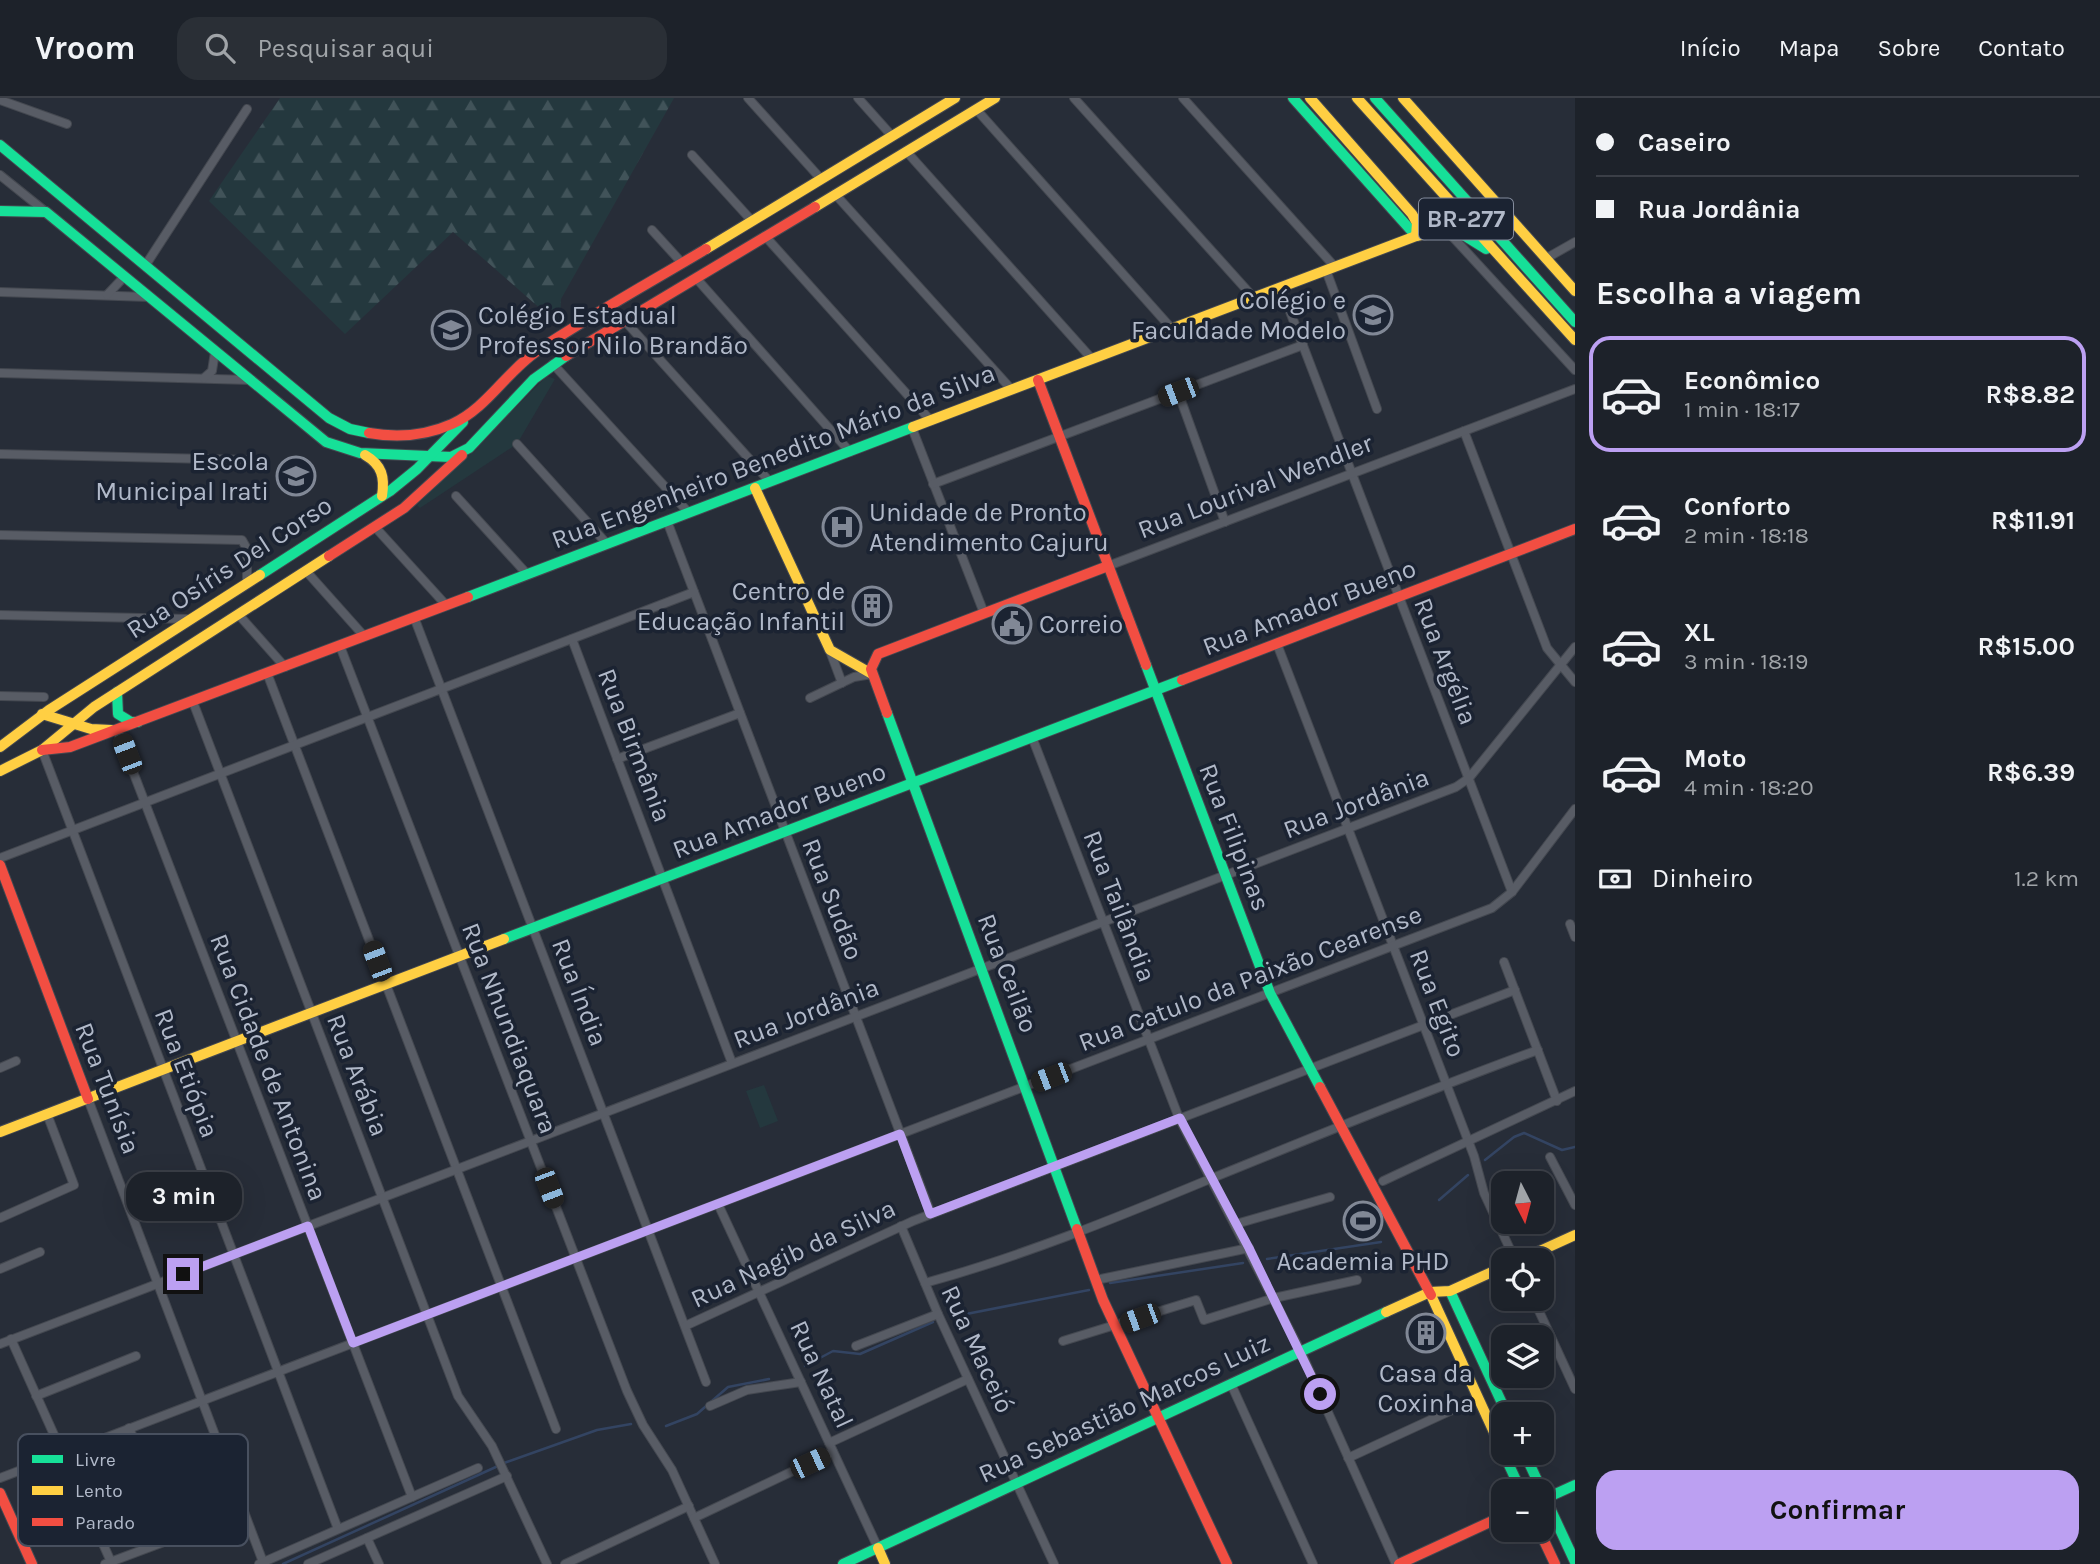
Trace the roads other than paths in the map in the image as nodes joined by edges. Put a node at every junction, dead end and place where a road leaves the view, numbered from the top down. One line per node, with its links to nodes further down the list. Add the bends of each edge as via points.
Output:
1 (748, 98): 24 (street)
2 (858, 98): 16 (street)
3 (955, 98): 16 (main road, Rua Osíris Del Corso)
4 (995, 98): 14 (main road, Rua Osíris Del Corso)
5 (1074, 98): 50 (street)
6 (1183, 98): 39 (street)
7 (1293, 98): 33 (main road)
8 (1310, 98): 33 (main road, via 1412,214)
9 (1357, 98): 36 (main road, BR-277)
10 (1375, 98): 53 (main road, BR-277)
11 (1404, 98): 35 (main road, BR-277)
12 (0, 100): 15 (street)
13 (247, 109): 38 (street)
14 (976, 110): 18 (main road, Rua Osíris Del Corso); 54 (street)
15 (67, 124)
16 (892, 136): 19 (main road, Rua Osíris Del Corso)
17 (0, 145): 38 (main road)
18 (906, 151): 21 (main road, Rua Osíris Del Corso); 59 (street)
19 (862, 154): 21 (main road, via 860,169); 22 (main road, Rua Osíris Del Corso)
20 (692, 155): 29 (street)
21 (875, 170): 25 (main road, Rua Osíris Del Corso)
22 (835, 171): 24 (main road, Rua Osíris Del Corso); 25 (main road, via 848,171 852,179)
23 (0, 174): 28 (street)
24 (821, 179): 29 (main road, Rua Osíris Del Corso)
25 (848, 187): 26 (main road, Rua Osíris Del Corso)
26 (835, 194): 32 (main road, Rua Osíris Del Corso); 69 (street)
27 (0, 211): 28 (main road)
28 (46, 212): 40 (main road)
29 (752, 221): 37 (main road, Rua Osíris Del Corso)
30 (652, 230): 37 (street)
31 (1447, 230): 33 (main road, Rua Engenheiro Benedito Mário da Silva); 36 (main road, via 1465,236); 62 (street)
32 (765, 236): 42 (main road, Rua Osíris Del Corso); 73 (street)
33 (1416, 236): 39 (main road, Rua Engenheiro Benedito Mário da Silva)
34 (1575, 242): 35 (street)
35 (1545, 259): 45 (main road)
36 (1504, 262): 55 (main road, BR-277)
37 (682, 263): 41 (main road, Rua Osíris Del Corso)
38 (145, 266): 40 (main road, via 134,267); 57 (main road)
39 (1330, 269): 43 (main road, Rua Engenheiro Benedito Mário da Silva); 71 (street)
40 (124, 277): 48 (street); 49 (main road)
41 (659, 278): 44 (main road, Rua Osíris Del Corso); 47 (main road, via 662,292)
42 (695, 278): 47 (main road, Rua Osíris Del Corso); 79 (street)
43 (1281, 288): 50 (main road, Rua Engenheiro Benedito Mário da Silva); 56 (street, Rua Argélia)
44 (639, 290): 51 (main road, via 650,297); 72 (main road, Rua Osíris Del Corso, via 524,360)
45 (1575, 291)
46 (0, 292): 48 (street)
47 (672, 292): 51 (main road, Rua Osíris Del Corso)
48 (107, 295): 49 (street)
49 (148, 296): 58 (main road)
50 (1254, 298): 54 (main road, Rua Engenheiro Benedito Mário da Silva)
51 (649, 306): 52 (main road, Rua Osíris Del Corso)
52 (625, 321): 60 (main road, Rua Osíris Del Corso); 85 (street)
53 (1575, 322)
54 (1172, 329): 59 (main road, Rua Engenheiro Benedito Mário da Silva)
55 (1575, 340)
56 (1303, 345): 70 (street); 84 (street, Rua Argélia)
57 (243, 347): 61 (main road); 72 (main road, via 329,418 365,434 402,438 430,433)
58 (215, 352): 61 (main road); 64 (street, via 212,371)
59 (1092, 359): 67 (main road, Rua Engenheiro Benedito Mário da Silva)
60 (553, 364): 78 (main road, Rua Osíris Del Corso); 90 (street)
61 (233, 367): 65 (street); 66 (main road)
62 (1575, 370)
63 (0, 373): 64 (street)
64 (204, 379): 65 (street)
65 (222, 379): 66 (street)
66 (250, 380): 80 (main road, via 321,439)
67 (1038, 380): 69 (main road, Rua Engenheiro Benedito Mário da Silva); 76 (main road, Rua Filipinas)
68 (1575, 389): 75 (street, Rua Lourival Wendler)
69 (1012, 390): 73 (main road, Rua Engenheiro Benedito Mário da Silva)
70 (1178, 392): 76 (street); 92 (street)
71 (1377, 410)
72 (472, 412): 82 (main road, Rua Osíris Del Corso)
73 (932, 421): 74 (main road, Rua Engenheiro Benedito Mário da Silva)
74 (912, 428): 79 (main road, Rua Engenheiro Benedito Mário da Silva); 86 (street)
75 (1464, 431): 84 (street, Rua Lourival Wendler); 97 (street)
76 (1059, 436): 86 (street); 99 (main road, Rua Filipinas)
77 (517, 444): 96 (street)
78 (469, 448): 82 (main road, via 451,457); 93 (main road, Rua Osíris Del Corso, via 415,500)
79 (850, 452): 85 (main road, Rua Engenheiro Benedito Mário da Silva)
80 (360, 453): 82 (main road); 88 (main road, via 382,468)
81 (0, 454): 83 (street)
82 (429, 458): 88 (main road, Rua Osíris Del Corso)
83 (250, 460)
84 (1352, 474): 92 (street, Rua Lourival Wendler); 105 (street, Rua Argélia)
85 (770, 482): 87 (main road, Rua Engenheiro Benedito Mário da Silva)
86 (933, 484): 108 (street)
87 (755, 488): 90 (main road, Rua Engenheiro Benedito Mário da Silva); 117 (main road)
88 (382, 496): 98 (main road, Rua Osíris Del Corso)
89 (456, 496): 101 (street)
90 (689, 513): 91 (main road, Rua Engenheiro Benedito Mário da Silva)
91 (667, 521): 96 (main road, Rua Engenheiro Benedito Mário da Silva); 104 (street, Rua Sudão)
92 (1226, 522): 99 (street, Rua Lourival Wendler)
93 (375, 527): 100 (main road, Rua Osíris Del Corso); 107 (street)
94 (1575, 529): 97 (main road, Rua Amador Bueno)
95 (0, 535): 102 (street, via 242,540 247,549)
96 (607, 544): 101 (main road, Rua Engenheiro Benedito Mário da Silva)
97 (1511, 554): 105 (main road, Rua Amador Bueno); 121 (street, via 1547,648)
98 (273, 566): 102 (main road, Rua Osíris Del Corso); 103 (main road, via 271,577)
99 (1108, 566): 108 (main road, Rua Lourival Wendler); 128 (main road, Rua Filipinas)
100 (306, 571): 103 (main road, Rua Osíris Del Corso); 115 (street)
101 (527, 575): 107 (main road, Rua Engenheiro Benedito Mário da Silva)
102 (247, 583): 106 (main road, via 262,588); 113 (main road, Rua Osíris Del Corso)
103 (284, 585): 106 (main road, Rua Osíris Del Corso)
104 (694, 592): 116 (street); 134 (street, Rua Sudão)
105 (1399, 597): 118 (main road, Rua Amador Bueno); 147 (street, Rua Argélia)
106 (262, 599): 109 (main road, Rua Osíris Del Corso)
107 (446, 605): 111 (main road, Rua Engenheiro Benedito Mário da Silva)
108 (984, 613): 124 (main road, Rua Lourival Wendler, via 877,654)
109 (238, 614): 122 (street); 129 (main road, Rua Osíris Del Corso)
110 (0, 615): 112 (street)
111 (414, 617): 115 (main road, Rua Engenheiro Benedito Mário da Silva); 127 (street, Rua Índia)
112 (164, 619): 113 (street); 114 (street)
113 (190, 619): 114 (main road, Rua Osíris Del Corso)
114 (170, 632): 135 (main road, Rua Osíris Del Corso)
115 (364, 636): 119 (main road, Rua Engenheiro Benedito Mário da Silva)
116 (572, 639): 127 (street); 144 (street, Rua Birmânia)
117 (826, 642): 124 (main road, via 835,655); 126 (street)
118 (1277, 644): 128 (main road, Rua Amador Bueno); 151 (street, Rua Egito)
119 (340, 646): 122 (main road, Rua Engenheiro Benedito Mário da Silva); 136 (street, Rua Nhundiaquara)
120 (1575, 647): 121 (street, Rua Jordânia)
121 (1560, 666): 125 (street); 147 (street, Rua Jordânia)
122 (285, 667): 123 (main road, Rua Engenheiro Benedito Mário da Silva)
123 (267, 673): 133 (main road, Rua Engenheiro Benedito Mário da Silva); 141 (street)
124 (872, 674): 126 (street); 148 (main road, Rua Ceilão)
125 (1575, 682)
126 (842, 683): 132 (street)
127 (442, 689): 136 (street); 161 (street, Rua Índia)
128 (1155, 690): 140 (main road, Rua Amador Bueno); 156 (main road, Rua Filipinas)
129 (117, 692): 137 (main road, via 118,713); 138 (main road, Rua Osíris Del Corso)
130 (0, 696): 131 (street)
131 (44, 697)
132 (810, 698)
133 (193, 702): 137 (main road, Rua Engenheiro Benedito Mário da Silva); 146 (street, Rua Arábia)
134 (740, 713): 144 (street); 153 (street, Rua Sudão)
135 (42, 714): 138 (main road, Rua Engenheiro Benedito Mário da Silva); 142 (main road, Rua Osíris Del Corso)
136 (368, 717): 141 (street); 164 (street, Rua Nhundiaquara)
137 (138, 722): 139 (main road, Rua Engenheiro Benedito Mário da Silva)
138 (74, 724): 139 (main road, Rua Engenheiro Benedito Mário da Silva); 143 (main road, Rua Osíris Del Corso)
139 (117, 730): 143 (main road, Rua Engenheiro Benedito Mário da Silva, via 70,747); 149 (street, Rua Cidade de Antonina)
140 (1032, 737): 148 (main road, Rua Amador Bueno); 159 (street, Rua Tailândia)
141 (295, 745): 146 (street); 167 (street)
142 (0, 747)
143 (42, 750): 145 (main road, Rua Osíris Del Corso); 152 (street, Rua Etiópia)
144 (618, 759): 157 (street, Rua Birmânia)
145 (0, 771)
146 (220, 774): 149 (street); 170 (street, Rua Arábia)
147 (1469, 778): 151 (street, Rua Jordânia, via 1457,787); 158 (street, Rua Argélia)
148 (915, 782): 153 (main road, Rua Amador Bueno); 166 (main road, Rua Ceilão)
149 (145, 802): 152 (street); 174 (street, Rua Cidade de Antonina)
150 (1575, 810): 158 (street, Rua Catulo da Paixão Cearense)
151 (1348, 828): 156 (street, Rua Jordânia); 163 (street, Rua Egito)
152 (72, 830): 154 (street); 180 (street, Rua Etiópia)
153 (785, 832): 157 (main road, Rua Amador Bueno); 171 (street, Rua Sudão)
154 (0, 858)
155 (0, 865): 184 (main road, Rua Tunísia)
156 (1225, 875): 159 (street, Rua Jordânia); 169 (main road, Rua Filipinas)
157 (663, 879): 161 (main road, Rua Amador Bueno); 177 (street, Rua Birmânia)
158 (1512, 892): 163 (street, Rua Catulo da Paixão Cearense, via 1492,908)
159 (1103, 922): 166 (street, Rua Jordânia); 173 (street, Rua Tailândia)
160 (1570, 924): 162 (street)
161 (533, 928): 164 (main road, Rua Amador Bueno); 186 (street, Rua Índia)
162 (1575, 937)
163 (1393, 946): 169 (street, Rua Catulo da Paixão Cearense); 172 (street, Rua Egito)
164 (460, 956): 167 (main road, Rua Amador Bueno); 192 (street, Rua Nhundiaquara)
165 (1504, 962): 168 (street)
166 (981, 969): 171 (street, Rua Jordânia); 182 (main road, Rua Ceilão)
167 (386, 985): 170 (main road, Rua Amador Bueno); 196 (street)
168 (1515, 990): 172 (street, Rua Nagib da Silva); 175 (street)
169 (1269, 993): 173 (street, Rua Catulo da Paixão Cearense); 179 (main road, Rua Filipinas)
170 (312, 1013): 174 (main road, Rua Amador Bueno); 200 (street, Rua Arábia)
171 (855, 1016): 177 (street, Rua Jordânia); 191 (street, Rua Sudão)
172 (1424, 1027): 179 (street, Rua Nagib da Silva); 181 (street, Rua Egito)
173 (1149, 1039): 182 (street, Rua Catulo da Paixão Cearense); 188 (street, Rua Tailândia)
174 (237, 1042): 180 (main road, Rua Amador Bueno); 206 (street, Rua Cidade de Antonina)
175 (1538, 1050): 181 (street); 185 (street)
176 (16, 1062): 178 (street)
177 (732, 1063): 186 (street, Rua Jordânia)
178 (0, 1068)
179 (1311, 1068): 188 (street, Rua Nagib da Silva); 189 (main road, Rua Filipinas)
180 (163, 1070): 184 (main road, Rua Amador Bueno); 215 (street, Rua Etiópia)
181 (1446, 1084): 189 (street); 193 (street, Rua Egito)
182 (1026, 1086): 191 (street, Rua Catulo da Paixão Cearense); 195 (main road, Rua Ceilão)
183 (1575, 1091): 185 (street)
184 (88, 1099): 187 (main road, Rua Amador Bueno); 221 (street, Rua Tunísia)
185 (1557, 1101): 193 (street)
186 (604, 1113): 192 (street, Rua Jordânia); 208 (street, Rua Índia)
187 (47, 1114): 190 (main road, Rua Amador Bueno); 204 (street, via 74,1185)
188 (1180, 1118): 195 (street, Rua Nagib da Silva); 197 (street, Rua Tailândia)
189 (1343, 1126): 197 (street); 226 (main road, Rua Filipinas)
190 (0, 1132)
191 (900, 1134): 201 (street, Rua Catulo da Paixão Cearense); 203 (street, Rua Sudão)
192 (531, 1140): 196 (street, Rua Jordânia); 216 (street, Rua Nhundiaquara)
193 (1468, 1140): 198 (street); 212 (street, Rua Egito, via 1484,1194)
194 (1550, 1157): 202 (street)
195 (1055, 1166): 203 (street, Rua Nagib da Silva); 209 (main road, Rua Ceilão)
196 (457, 1169): 200 (street, Rua Jordânia); 223 (street)
197 (1212, 1178): 205 (street, Rua Tailândia); 209 (street)
198 (1382, 1181)
199 (1330, 1197): 205 (street)
200 (382, 1198): 206 (street, Rua Jordânia); 230 (street, Rua Arábia)
201 (718, 1204): 208 (street, Rua Catulo da Paixão Cearense); 225 (street, Rua Natal)
202 (1575, 1205)
203 (930, 1214): 207 (street, Rua Nagib da Silva)
204 (0, 1219)
205 (1236, 1224): 211 (street, Rua Tailândia)
206 (308, 1226): 215 (street, Rua Jordânia); 236 (street, Rua Cidade de Antonina)
207 (901, 1226): 222 (street, Rua Maceió); 225 (street, Rua Nagib da Silva)
208 (649, 1230): 216 (street, Rua Catulo da Paixão Cearense); 231 (street, Rua Índia)
209 (1080, 1233): 219 (main road, Rua Ceilão); 222 (street)
210 (1575, 1236): 213 (main road)
211 (1249, 1248): 219 (street); 227 (street, Rua Tailândia)
212 (1511, 1248)
213 (1546, 1248)
214 (40, 1252): 217 (street)
215 (234, 1254): 221 (street, Rua Jordânia); 240 (street, Rua Etiópia)
216 (576, 1258): 223 (street, Rua Catulo da Paixão Cearense); 271 (street, Rua Nhundiaquara, via 643,1425)
217 (0, 1269)
218 (1491, 1273): 224 (main road, Rua Sebastião Marcos Luiz)
219 (1096, 1280): 232 (main road, Rua Ceilão)
220 (1357, 1280): 227 (street)
221 (158, 1283): 233 (street, Rua Jordânia); 248 (street, Rua Tunísia)
222 (925, 1283): 229 (street, Rua Maceió)
223 (501, 1286): 230 (street, Rua Catulo da Paixão Cearense); 254 (street)
224 (1450, 1291): 226 (main road, Rua Sebastião Marcos Luiz); 249 (main road)
225 (759, 1292): 231 (street, Rua Nagib da Silva); 243 (street, Rua Natal)
226 (1430, 1292): 238 (main road, Rua Sebastião Marcos Luiz); 247 (main road, Rua Filipinas)
227 (1274, 1298): 232 (street, via 1204,1320 1196,1300); 238 (street, Rua Tailândia)
228 (1539, 1311): 245 (street)
229 (938, 1314): 237 (street); 241 (street, Rua Maceió)
230 (427, 1315): 236 (street, Rua Catulo da Paixão Cearense); 264 (street, Rua Arábia, via 462,1405)
231 (685, 1326): 242 (street, Rua Índia)
232 (1115, 1327): 234 (street); 251 (main road, Rua Ceilão)
233 (11, 1339): 235 (street, Rua Jordânia); 246 (street)
234 (1063, 1341)
235 (0, 1343)
236 (353, 1343): 240 (street, Rua Catulo da Paixão Cearense); 270 (street, Rua Cidade de Antonina)
237 (856, 1346)
238 (1301, 1352): 244 (main road, Rua Sebastião Marcos Luiz); 261 (street, Rua Tailândia)
239 (135, 1356): 246 (street)
240 (278, 1371): 248 (street, Rua Catulo da Paixão Cearense); 276 (street, Rua Etiópia)
241 (968, 1379): 259 (street); 266 (street, Rua Maceió)
242 (706, 1381)
243 (801, 1382): 250 (street, via 747,1390); 259 (street, Rua Natal)
244 (1231, 1384): 251 (main road, Rua Sebastião Marcos Luiz); 297 (street)
245 (1575, 1389)
246 (36, 1396): 255 (street)
247 (1478, 1398): 252 (main road, Rua Filipinas); 261 (street)
248 (202, 1401): 253 (street, Rua Catulo da Paixão Cearense); 258 (street, Rua Tunísia)
249 (1501, 1402)
250 (710, 1406)
251 (1160, 1417): 266 (main road, Rua Sebastião Marcos Luiz); 296 (main road, Rua Ceilão)
252 (1491, 1426)
253 (129, 1429): 256 (street, Rua Catulo da Paixão Cearense); 257 (street)
254 (556, 1429)
255 (53, 1434)
256 (116, 1434)
257 (131, 1434)
258 (214, 1434)
259 (829, 1443): 260 (street, Rua Natal)
260 (833, 1452): 272 (street); 283 (street, Rua Natal)
261 (1348, 1458): 298 (street, Rua Tailândia)
262 (478, 1468): 270 (street)
263 (18, 1471): 265 (street, Rua Catulo da Paixão Cearense)
264 (507, 1476): 278 (street); 290 (street, Rua Arábia)
265 (0, 1478)
266 (1017, 1483): 283 (main road, Rua Sebastião Marcos Luiz); 295 (street, Rua Maceió)
267 (1575, 1485): 269 (main road)
268 (0, 1493): 277 (main road)
269 (1554, 1495)
270 (412, 1497): 276 (street)
271 (689, 1506): 272 (street, Rua Nhundiaquara); 291 (street)
272 (694, 1518): 292 (street, Rua Nhundiaquara)
273 (1554, 1520): 284 (main road)
274 (1491, 1521): 298 (main road)
275 (248, 1524): 286 (street, Rua Tunísia)
276 (338, 1529): 286 (street)
277 (18, 1533)
278 (367, 1538): 288 (street); 289 (street)
279 (1545, 1542): 299 (main road)
280 (24, 1546): 287 (main road)
281 (102, 1546): 285 (street)
282 (153, 1546): 285 (street)
283 (878, 1548): 293 (main road, Rua Sebastião Marcos Luiz); 294 (main road, Rua Natal)
284 (1575, 1562)
285 (109, 1563)
286 (261, 1563)
287 (32, 1564)
288 (308, 1564)
289 (379, 1564)
290 (547, 1564)
291 (565, 1564)
292 (715, 1564)
293 (843, 1564)
294 (885, 1564)
295 (1055, 1564)
296 (1227, 1564)
297 (1313, 1564)
298 (1398, 1564)
299 (1555, 1564)

